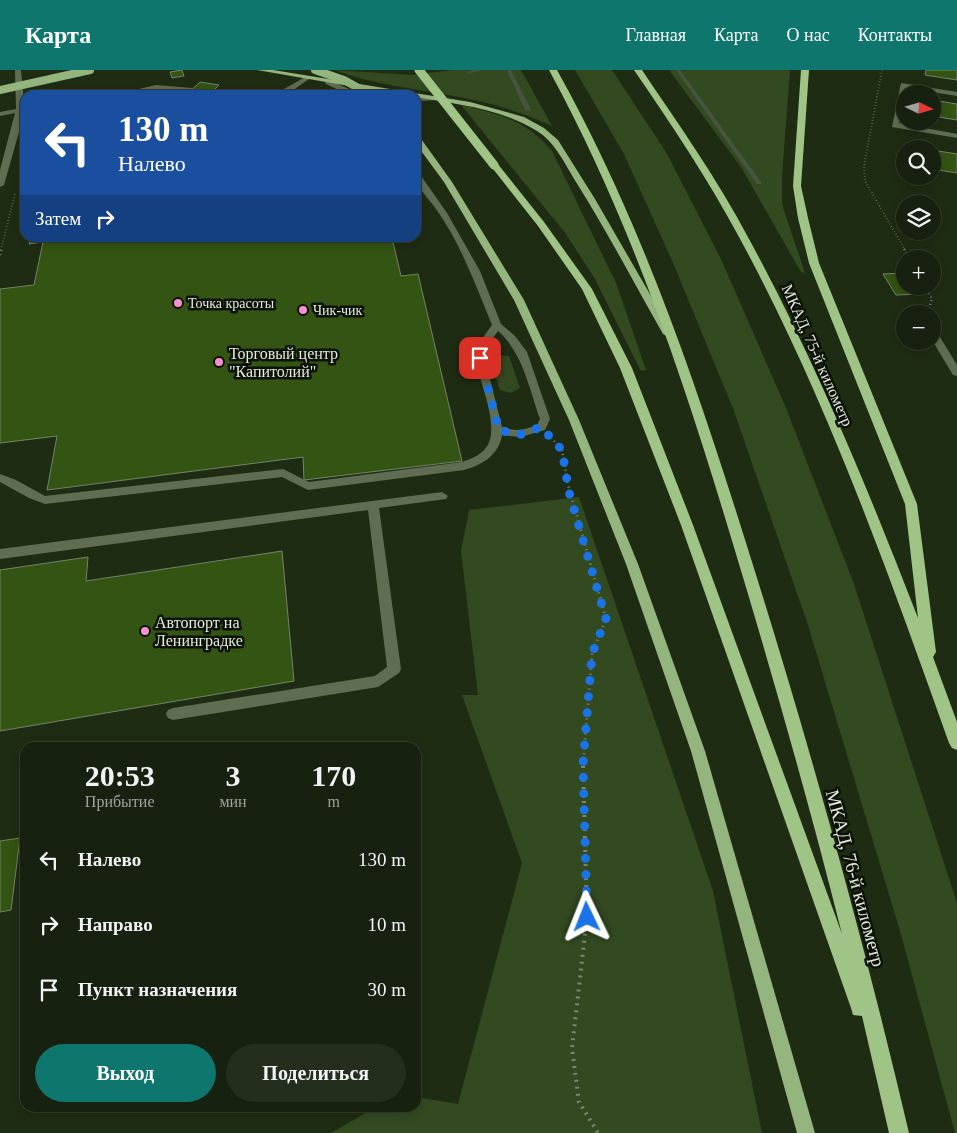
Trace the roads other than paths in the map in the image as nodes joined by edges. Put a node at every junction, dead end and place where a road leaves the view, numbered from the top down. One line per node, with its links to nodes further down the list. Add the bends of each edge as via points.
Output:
1 (18, 70): 12 (street)
2 (90, 70): 11 (main road, bridge)
3 (260, 70): 9 (main road)
4 (316, 70): 17 (main road, bridge)
5 (419, 70): 42 (highway, bridge, via 540,224 587,290 626,368 687,525)
6 (553, 70): 32 (highway, via 602,162 639,246)
7 (638, 70): 39 (highway, МКАД, 75-й километр, via 694,153 757,262 869,509)
8 (805, 70): 39 (highway, via 797,186 803,218 814,263 910,504)
9 (307, 78): 10 (main road); 15 (street)
10 (329, 82): 16 (street); 18 (main road)
11 (0, 90)
12 (20, 90)
13 (142, 90): 14 (street, via 156,87)
14 (192, 90)
15 (288, 90)
16 (345, 90)
17 (363, 90)
18 (394, 90)
19 (957, 94): 26 (street, via 904,85 895,125)
20 (421, 95): 21 (main road)
21 (441, 98): 22 (street); 32 (main road, via 521,119 555,142)
22 (421, 99)
23 (20, 110): 24 (street)
24 (0, 114)
25 (20, 116): 29 (street)
26 (957, 136)
27 (421, 145): 43 (main road, via 448,182 519,300 574,420 632,564 698,751)
28 (421, 182): 30 (street, via 443,213 475,271)
29 (0, 186)
30 (498, 325): 34 (street, via 484,343 480,358); 34 (street, via 522,352 545,419 541,427 519,435)
31 (941, 346): 33 (street)
32 (680, 356): 42 (highway, МКАД, 76-й километр, via 768,634 830,856)
33 (957, 373)
34 (499, 430): 35 (street, via 491,452 481,461 464,466 308,486 283,473 45,500 33,497)
35 (0, 478)
36 (442, 496): 37 (street)
37 (374, 506): 38 (street); 40 (street, via 394,669 378,680)
38 (0, 554)
39 (932, 672): 41 (highway)
40 (173, 714)
41 (957, 744)
42 (889, 1087): 44 (highway, МКАД, 76-й километр)
43 (806, 1133)
44 (899, 1133)

